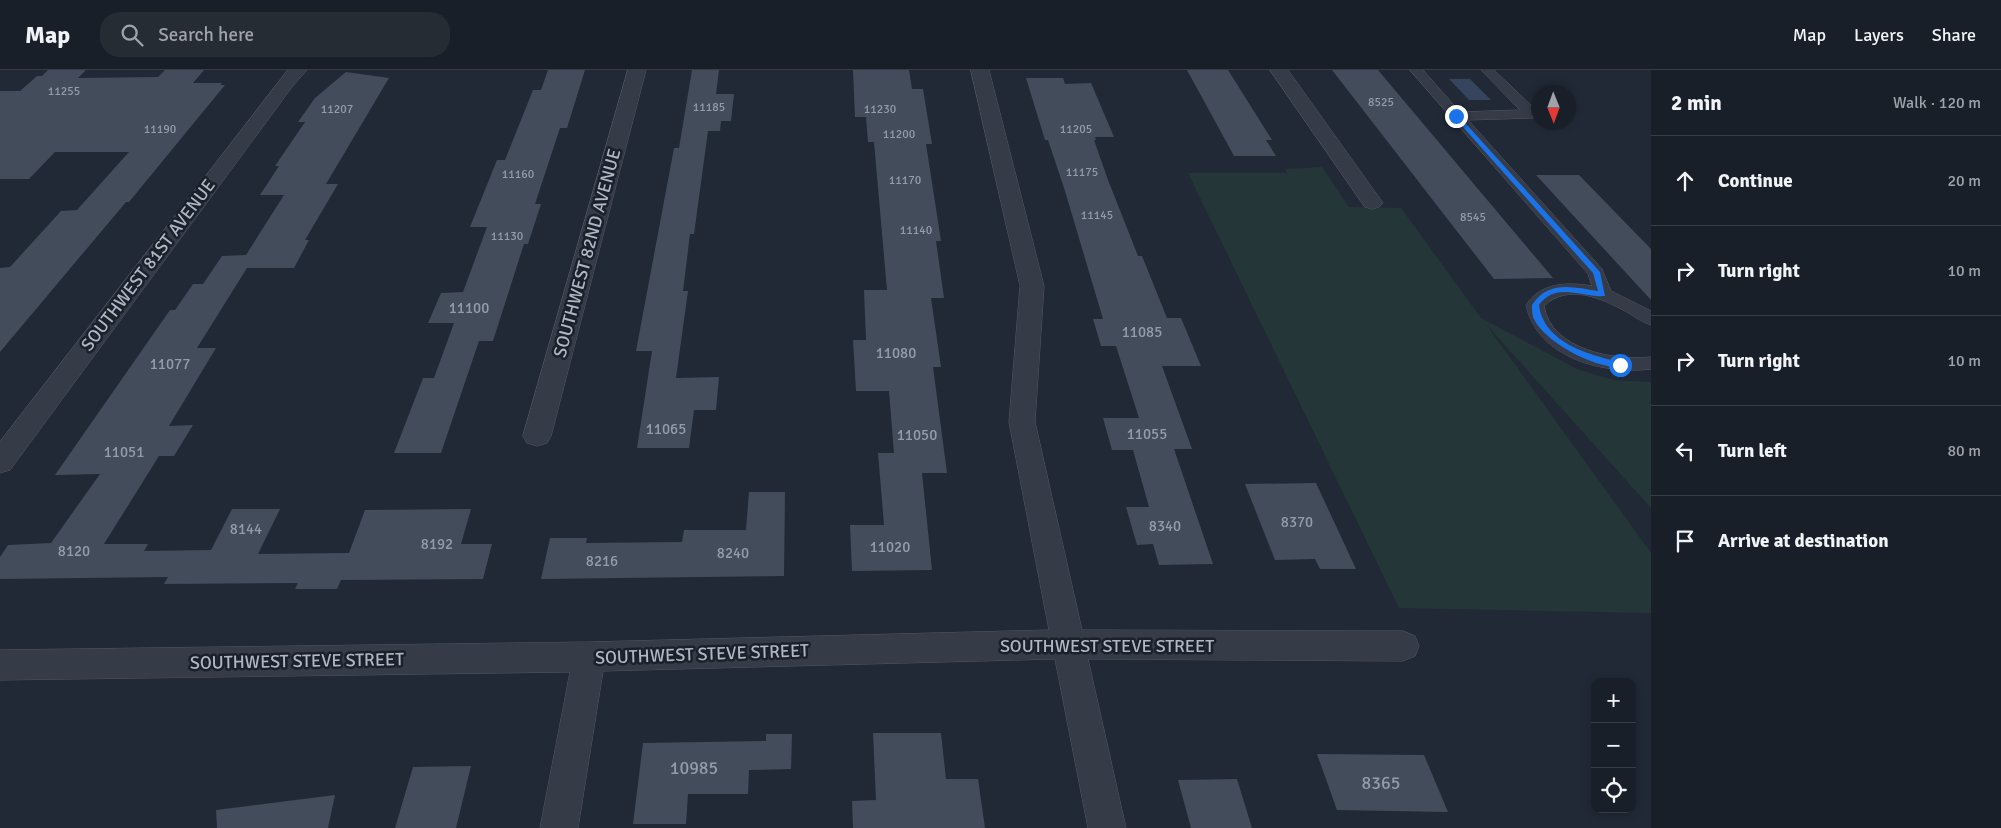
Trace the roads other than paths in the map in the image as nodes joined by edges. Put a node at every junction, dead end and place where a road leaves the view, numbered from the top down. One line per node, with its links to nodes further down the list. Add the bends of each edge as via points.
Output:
1 (298, 70): 13 (street, SOUTHWEST 81ST AVENUE)
2 (637, 70): 12 (street, SOUTHWEST 82ND AVENUE)
3 (980, 70): 14 (street, via 1032,286 1022,422)
4 (1280, 70): 8 (street)
5 (1416, 70): 7 (lane)
6 (1487, 70): 7 (lane, via 1532,114)
7 (1456, 116): 9 (lane, via 1596,272)
8 (1372, 203)
9 (1603, 294): 10 (lane, via 1634,307); 11 (lane, via 1554,290 1542,296 1536,305 1537,317 1545,330 1559,342 1578,352 1620,365)
10 (1651, 319)
11 (1651, 363)
12 (537, 436)
13 (0, 462)
14 (1067, 644): 15 (street, SOUTHWEST STEVE STREET); 16 (street, SOUTHWEST STEVE STREET); 19 (street)
15 (1403, 646)
16 (589, 657): 17 (street, SOUTHWEST STEVE STREET); 18 (street)
17 (0, 665)
18 (559, 828)
19 (1107, 828)

